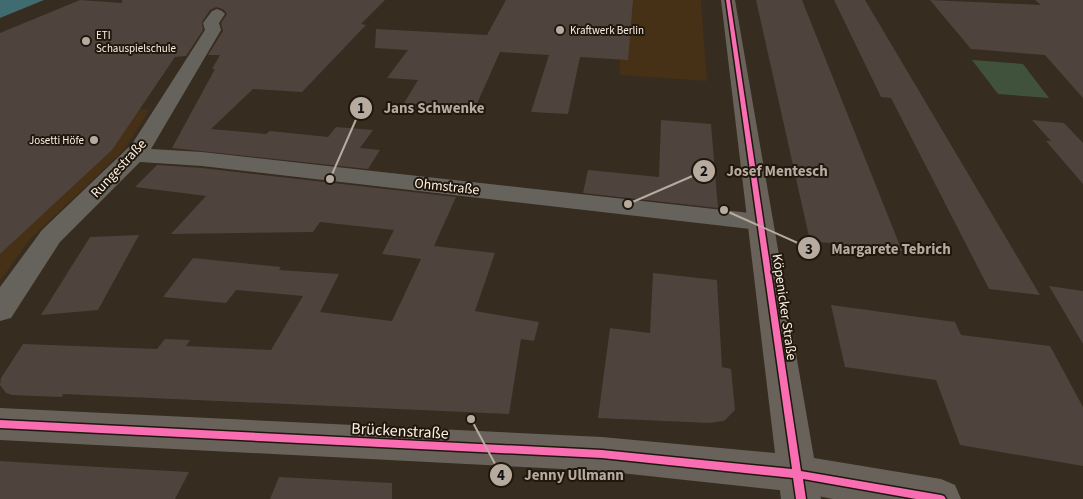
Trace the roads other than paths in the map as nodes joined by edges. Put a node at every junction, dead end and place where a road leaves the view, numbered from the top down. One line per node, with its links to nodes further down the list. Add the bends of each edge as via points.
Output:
1 (728, 0): 4 (main road, Köpenicker Straße)
2 (217, 14): 3 (street, Rungestraße, via 211,23 213,30 141,148)
3 (134, 154): 4 (street, Ohmstraße); 5 (street, Rungestraße, via 51,236)
4 (759, 222): 7 (main road, Köpenicker Straße)
5 (0, 310)
6 (0, 424): 7 (main road, Brückenstraße, via 602,454)
7 (799, 487): 8 (main road, Brückenstraße)
8 (941, 499)

